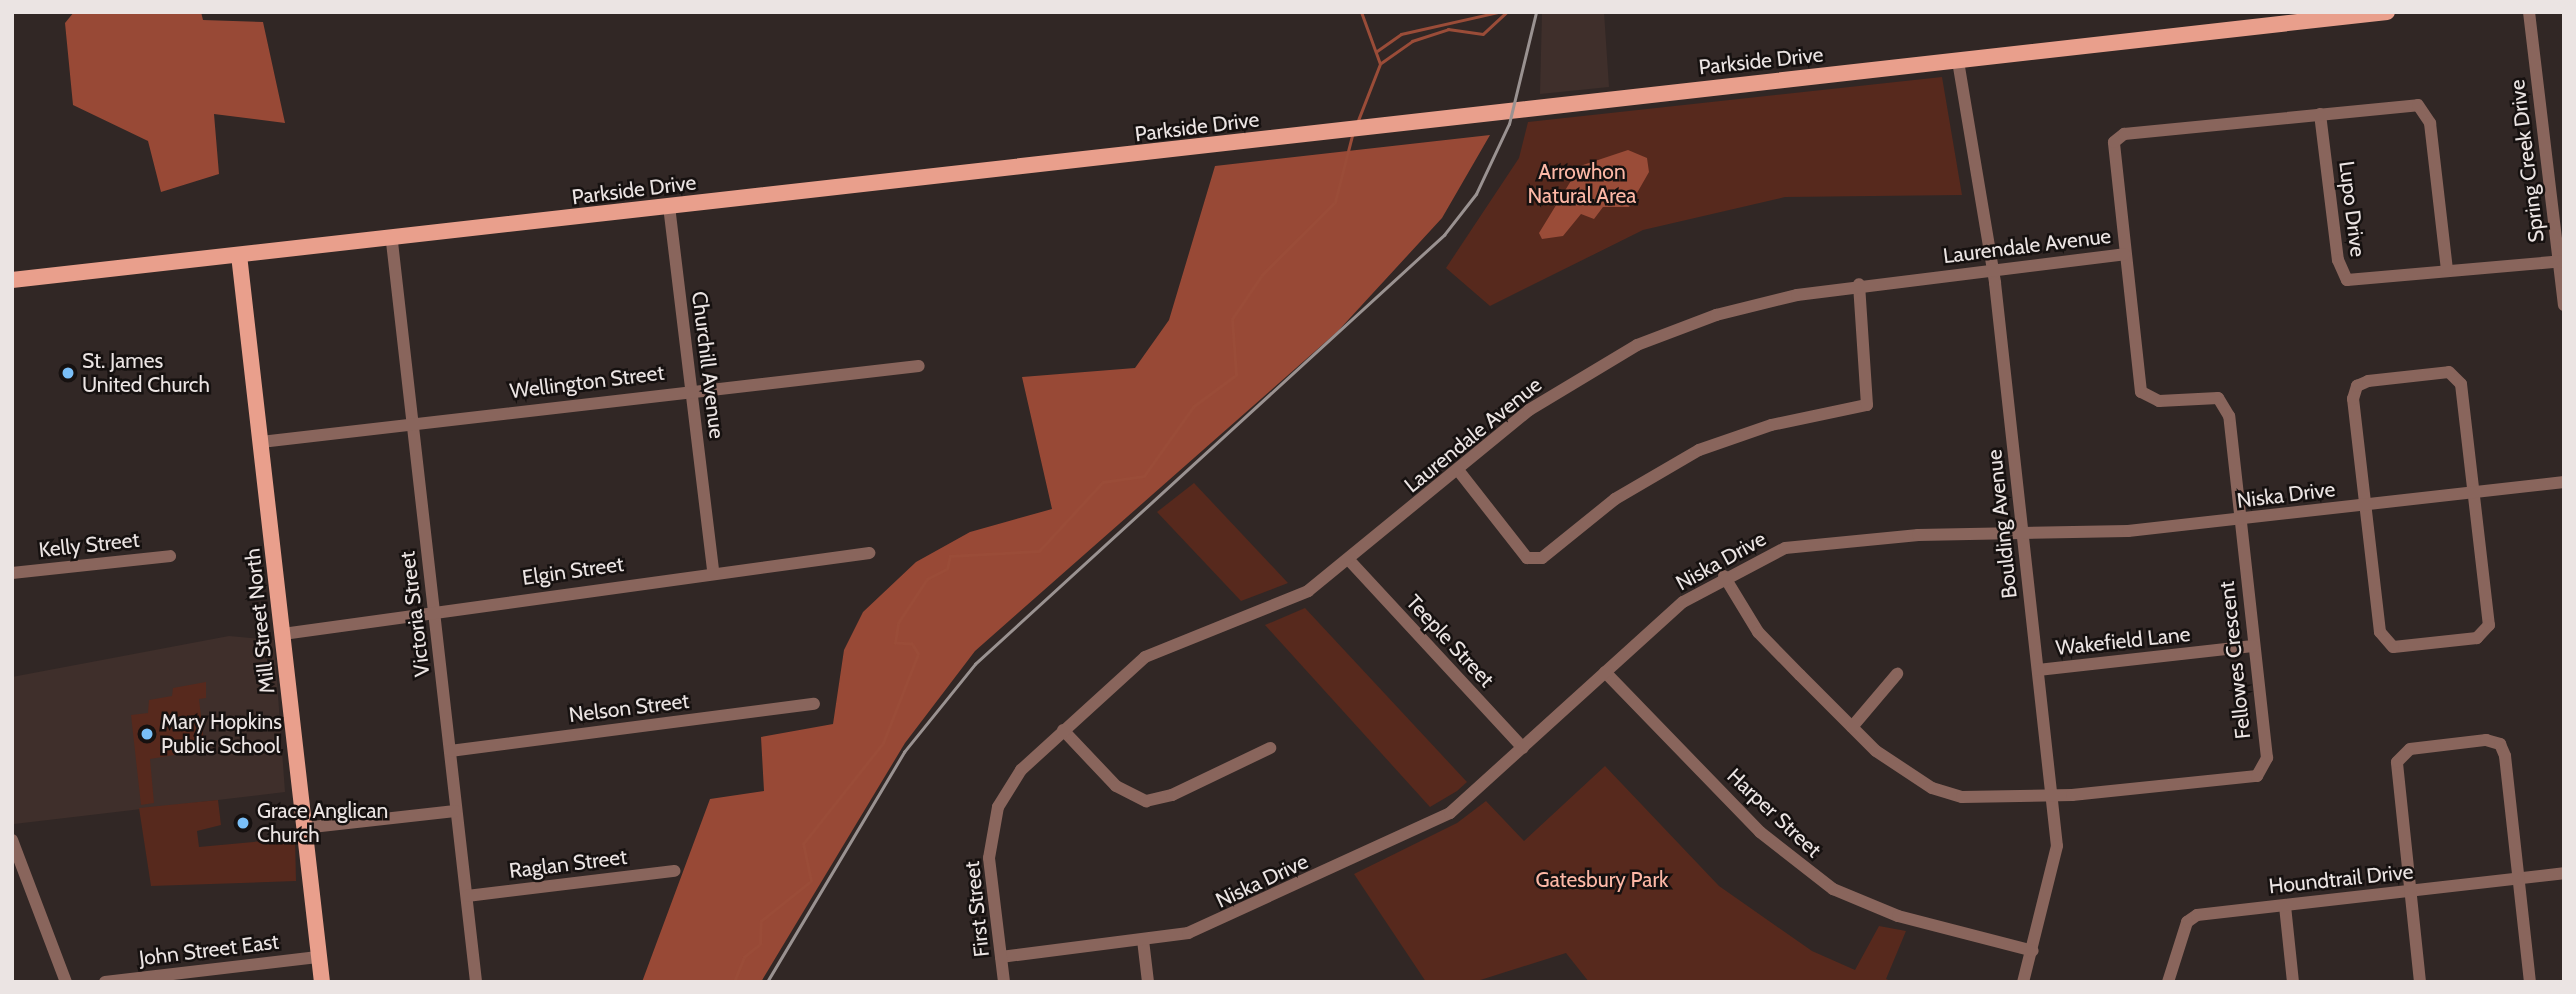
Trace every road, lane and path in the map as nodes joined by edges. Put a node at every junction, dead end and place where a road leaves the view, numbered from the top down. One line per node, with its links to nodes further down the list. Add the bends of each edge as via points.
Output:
1 (2387, 12): 3 (main road, Parkside Drive)
2 (2529, 12): 10 (street, Spring Creek Drive)
3 (2291, 18): 4 (main road, Parkside Drive)
4 (1958, 61): 6 (main road, Parkside Drive); 11 (street, Boulding Avenue)
5 (2320, 114): 8 (street, Fellowes Crescent, via 2117,138 2112,152); 12 (street, Lupo Drive, via 2342,274 2356,282); 12 (street, via 2409,103 2424,109)
6 (669, 206): 7 (main road, Parkside Drive); 17 (street, Churchill Avenue)
7 (392, 242): 9 (main road, Parkside Drive); 18 (street, Victoria Street)
8 (2124, 254): 11 (street, Laurendale Avenue); 24 (street, Fellowes Crescent, via 2141,392 2151,401 2211,396 2223,402)
9 (239, 255): 13 (main road, Parkside Drive); 19 (main road, Mill Street North)
10 (2561, 261): 12 (street, Lupo Drive); 15 (street, Spring Creek Drive)
11 (1992, 268): 14 (street, Laurendale Avenue); 25 (street, Boulding Avenue)
12 (2447, 271)
13 (12, 280)
14 (1859, 284): 20 (street, Laurendale Avenue, via 1716,315 1637,345 1529,410); 20 (street, via 1867,405 1771,425 1699,450 1615,499 1542,558 1527,558)
15 (2564, 305)
16 (919, 366): 17 (street, Wellington Street)
17 (692, 388): 18 (street, Wellington Street); 29 (street, Churchill Avenue)
18 (412, 422): 19 (street, Wellington Street); 32 (street, Victoria Street)
19 (261, 442): 33 (main road, Mill Street North)
20 (1458, 470): 28 (street, Laurendale Avenue)
21 (2564, 482): 22 (street, Niska Drive)
22 (2474, 493): 23 (street, Niska Drive); 23 (street, via 2458,377 2449,372 2368,381 2357,386 2353,399); 23 (street, via 2488,627 2477,638 2391,646 2381,635)
23 (2366, 505): 24 (street, Niska Drive)
24 (2239, 520): 25 (street, Niska Drive); 34 (street, Fellowes Crescent)
25 (2022, 534): 31 (street, Niska Drive, via 1837,539 1785,548); 35 (street, Boulding Avenue)
26 (869, 553): 29 (street, Elgin Street)
27 (170, 556): 30 (street, Kelly Street)
28 (1349, 560): 40 (street, Laurendale Avenue, via 1285,604 1159,648); 42 (street, Teeple Street)
29 (713, 572): 32 (street, Elgin Street)
30 (12, 573)
31 (1724, 576): 36 (street, Niska Drive, via 1683,602); 39 (street, Fellowes Crescent, via 1758,632)
32 (434, 609): 33 (street, Elgin Street); 43 (street, Victoria Street)
33 (283, 634): 46 (main road, Mill Street North)
34 (2253, 646): 35 (street, Wakefield Lane); 44 (street, Fellowes Crescent, via 2267,758 2257,776)
35 (2038, 670): 44 (street, Boulding Avenue)
36 (1605, 672): 42 (street, Niska Drive); 56 (street, Harper Street, via 1760,832 1833,890 1898,916)
37 (1898, 674): 39 (street)
38 (814, 704): 43 (street, Nelson Street)
39 (1852, 727): 44 (street, Fellowes Crescent, via 1887,760 1945,793)
40 (1063, 730): 41 (street, via 1116,786 1146,801 1172,796); 47 (street, Laurendale Avenue, via 1009,786)
41 (1270, 748)
42 (1523, 748): 55 (street, Niska Drive, via 1450,813 1227,920)
43 (450, 751): 45 (street, Victoria Street)
44 (2052, 796): 56 (street, Boulding Avenue, via 2056,860)
45 (455, 811): 46 (street); 53 (street, Victoria Street)
46 (303, 828): 57 (main road, Mill Street North)
47 (991, 832): 58 (street, First Street)
48 (12, 840): 59 (street)
49 (675, 871): 53 (street, Raglan Street)
50 (2564, 873): 51 (street, Houndtrail Drive)
51 (2518, 878): 52 (street, Houndtrail Drive); 52 (street, via 2503,749 2486,740 2438,745 2405,751 2397,762); 69 (street)
52 (2410, 891): 54 (street, Houndtrail Drive); 68 (street)
53 (467, 896): 62 (street, Victoria Street)
54 (2285, 906): 66 (street, Houndtrail Drive, via 2191,918); 67 (street)
55 (1143, 940): 58 (street, Niska Drive); 64 (street)
56 (2033, 951): 65 (street, Boulding Avenue)
57 (318, 957): 60 (street, John Street East); 61 (main road, Mill Street North)
58 (1001, 957): 63 (street, First Street)
59 (66, 982)
60 (105, 982)
61 (322, 982)
62 (476, 982)
63 (1004, 982)
64 (1148, 982)
65 (2023, 982)
66 (2168, 982)
67 (2293, 982)
68 (2420, 982)
69 (2530, 982)

